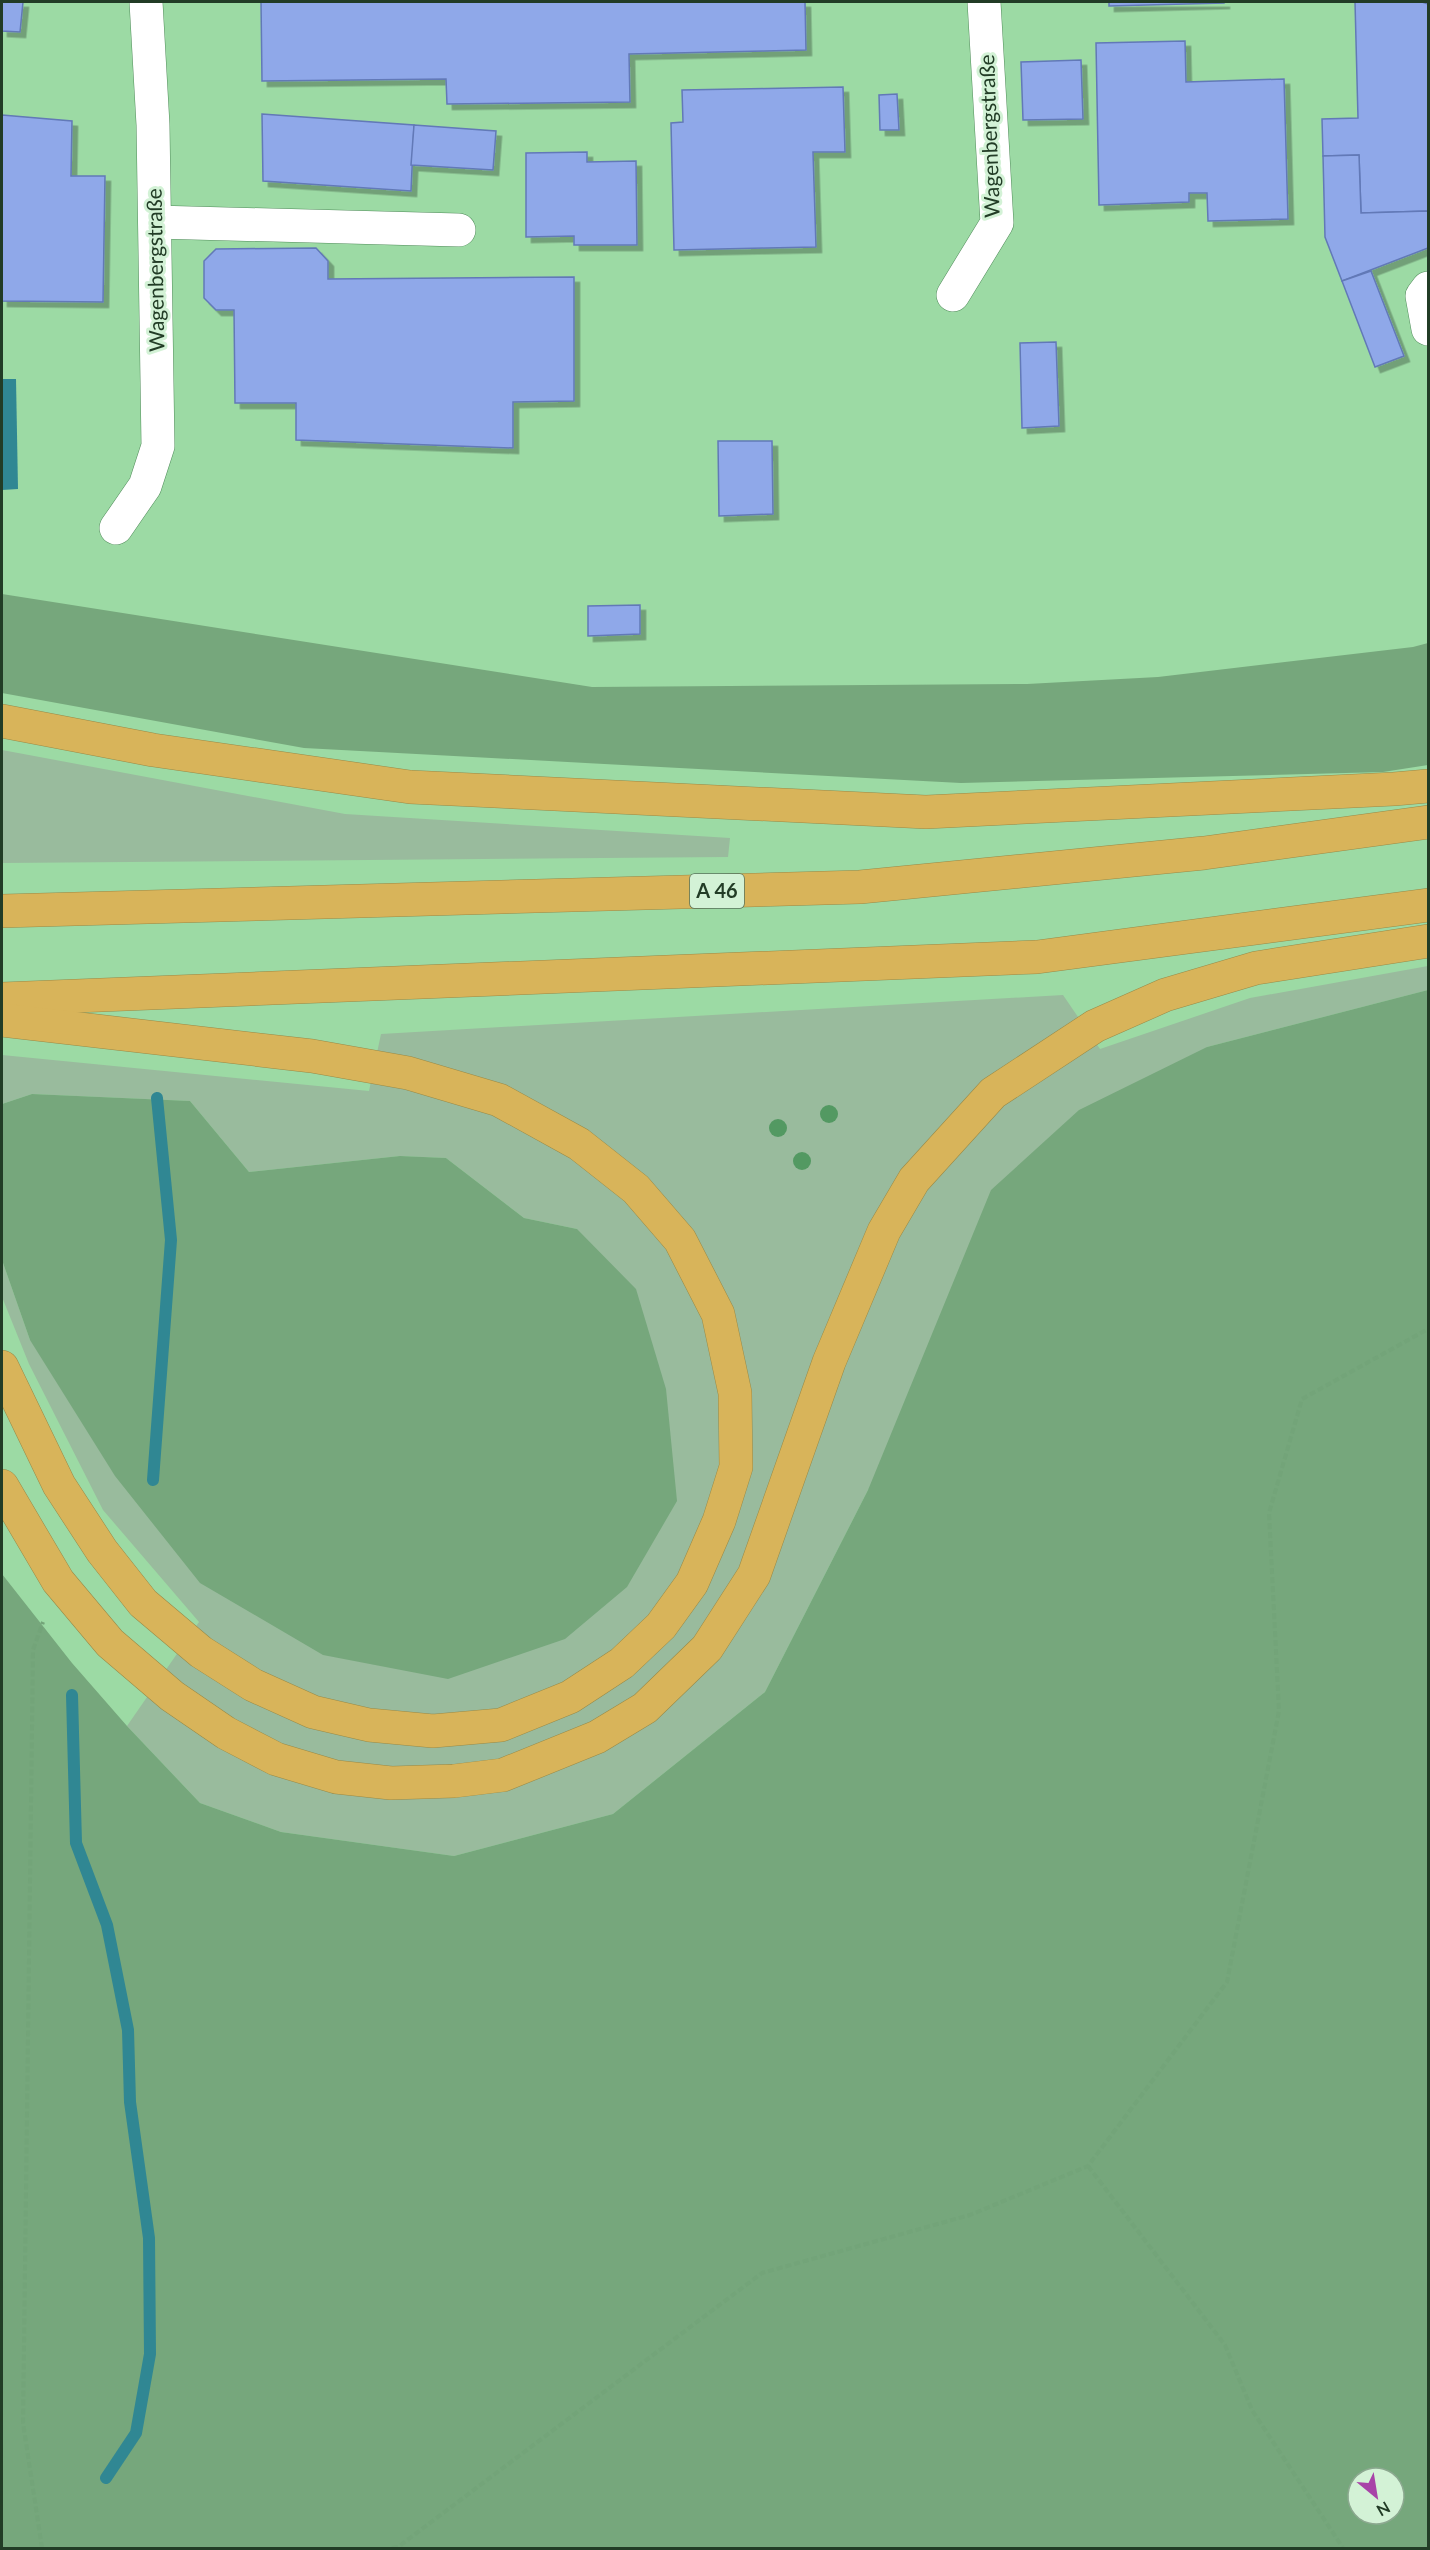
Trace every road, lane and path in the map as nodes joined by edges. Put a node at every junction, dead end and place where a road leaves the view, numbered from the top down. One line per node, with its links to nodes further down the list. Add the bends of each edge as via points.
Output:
1 (146, 2): 3 (street, Wagenbergstraße)
2 (984, 2): 6 (street, Wagenbergstraße, via 997,223)
3 (155, 222): 4 (street); 8 (street, Wagenbergstraße, via 158,446 145,486)
4 (459, 230)
5 (1428, 288): 7 (street, via 1422,296)
6 (953, 295)
7 (1428, 329)
8 (116, 528)
9 (2, 721): 10 (highway, via 153,750 410,787 926,812)
10 (1428, 786)
11 (1428, 822): 13 (highway, A 46, via 1204,853 860,887)
12 (1428, 905): 15 (highway, via 1037,957)
13 (2, 911)
14 (1428, 941): 20 (highway, via 1256,968 1165,996 1095,1026 993,1093 914,1180 884,1231 829,1362 754,1575 707,1648 645,1708 597,1737 504,1775 391,1783 336,1777 276,1759 226,1733 172,1696 110,1643)
15 (2, 999)
16 (2, 1020): 18 (highway, via 312,1056 408,1073 499,1100 579,1144 636,1189 680,1240 718,1314 735,1393 736,1467 719,1521 692,1583 661,1626 622,1663 570,1697 501,1725 433,1731 369,1725 313,1712 253,1685 201,1652 143,1603 102,1551 59,1485)
17 (1428, 1329): 21 (path, via 1302,1399 1269,1513 1279,1711 1227,1982)
18 (2, 1367)
19 (2, 1486): 20 (highway)
20 (58, 1581): 22 (path, via 33,1650 23,2423)
21 (1088, 2166): 24 (path, via 970,2215 762,2273); 25 (path, via 1225,2345 1252,2410)
22 (42, 2548)
23 (392, 2548): 24 (path)
24 (398, 2548)
25 (1343, 2548)

